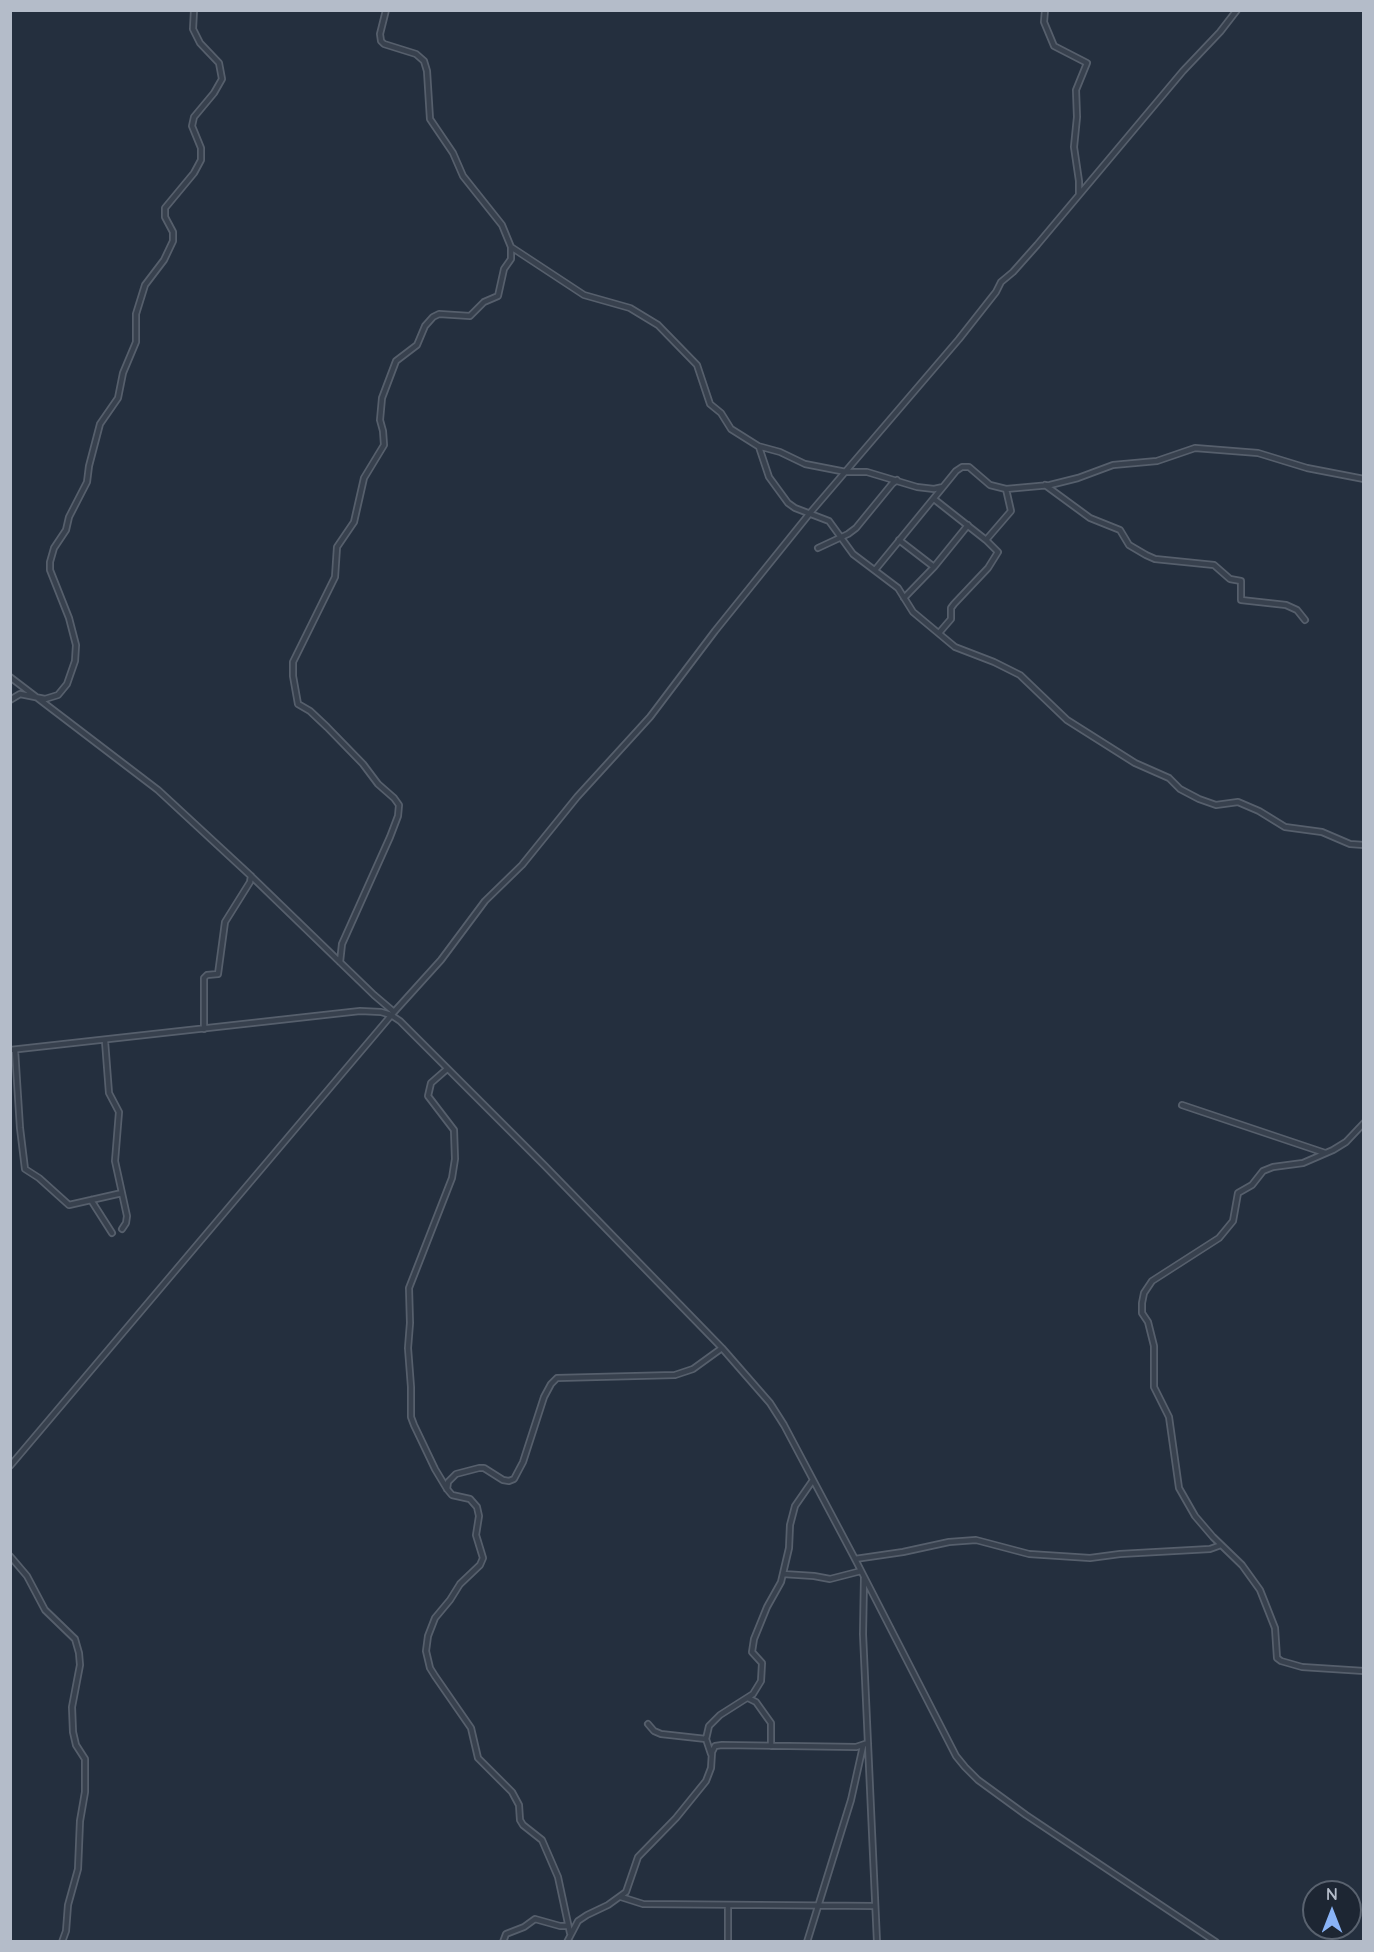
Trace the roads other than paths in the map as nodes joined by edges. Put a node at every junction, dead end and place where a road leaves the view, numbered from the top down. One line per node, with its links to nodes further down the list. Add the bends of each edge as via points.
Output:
1 (194, 10): 27 (street, via 193,29 200,44 219,63 222,79 194,117 192,126 201,148 201,160 165,208 173,241 145,285 136,314 136,342 118,398 100,424 87,482 50,558 50,570 69,618 76,656 63,691 56,697)
2 (386, 10): 6 (street, via 381,41 424,61 430,119 463,176 502,225)
3 (1045, 10): 5 (street, via 1044,22 1054,46 1087,63 1076,90 1074,147)
4 (1237, 10): 5 (street)
5 (1079, 196): 8 (street, via 1001,282 959,339)
6 (511, 247): 7 (street, via 584,295 630,308 658,325 697,365 710,404 731,429); 31 (street, via 511,259 504,269 498,296 484,302 470,316 433,317 417,345 396,361 382,398 384,445 364,478 354,522 337,547 334,577 293,663 298,704 327,727 399,805 390,837 342,944)
7 (758, 446): 8 (street, via 801,463); 15 (street, via 769,477 785,500)
8 (846, 472): 10 (street, via 867,472); 15 (street)
9 (1364, 479): 11 (street, via 1258,453 1195,448 1157,461 1113,465)
10 (897, 480): 12 (street, via 929,489); 17 (street, via 856,528)
11 (1045, 485): 13 (street); 24 (street, via 1090,518 1120,530 1129,544 1146,555 1217,566 1230,579 1241,581 1241,600 1286,605)
12 (943, 487): 13 (street, via 959,468 965,467 990,485); 14 (street)
13 (1006, 489): 19 (street, via 1011,511)
14 (934, 499): 16 (street); 18 (street)
15 (810, 513): 17 (street, via 829,521); 32 (street, via 650,717 577,797 522,866 484,902 441,960)
16 (968, 525): 19 (street); 21 (street)
17 (841, 538): 20 (street); 22 (street)
18 (900, 540): 21 (street); 22 (street)
19 (986, 540): 25 (street, via 998,554 954,604 949,621)
20 (818, 548)
21 (934, 567): 23 (street)
22 (874, 570): 23 (street, via 898,588)
23 (904, 598): 25 (street)
24 (1305, 620)
25 (939, 633): 29 (street, via 955,647 1020,675 1066,720 1199,799 1216,804 1238,802 1285,827 1322,832 1350,844)
26 (10, 677): 27 (street)
27 (39, 698): 28 (street, via 21,694); 30 (street, via 158,790)
28 (10, 700)
29 (1364, 845)
30 (251, 876): 31 (street); 33 (street, via 225,922 218,975 204,978)
31 (340, 962): 32 (street)
32 (393, 1014): 33 (street, via 360,1011); 36 (street); 45 (street)
33 (204, 1029): 34 (street)
34 (105, 1041): 35 (street); 40 (street, via 109,1093 119,1112 115,1154)
35 (13, 1050): 41 (street, via 25,1169 66,1204)
36 (447, 1069): 44 (street); 47 (street, via 431,1083 428,1096 454,1130 454,1168 409,1288 408,1348 412,1420)
37 (1182, 1105): 39 (street)
38 (1364, 1123): 39 (street, via 1346,1142)
39 (1325, 1153): 48 (street, via 1303,1163 1263,1171 1252,1185 1238,1193 1233,1221 1219,1238 1152,1281 1144,1293 1142,1313 1154,1346 1154,1387 1169,1417 1179,1488 1195,1516)
40 (122, 1193): 41 (street); 42 (street, via 127,1216)
41 (91, 1200): 43 (street)
42 (122, 1229)
43 (112, 1233)
44 (722, 1348): 46 (street, via 770,1403); 47 (street, via 693,1369 675,1375 557,1378 544,1397 514,1479 503,1480 479,1468 451,1477)
45 (10, 1466)
46 (813, 1480): 50 (street); 52 (street, via 795,1506)
47 (447, 1490): 67 (street, via 470,1499 477,1507 476,1535 483,1558 435,1618 426,1644 430,1668 471,1728 480,1761 512,1792 522,1823 542,1840 558,1877)
48 (1221, 1545): 50 (street, via 1090,1558 1029,1554 976,1540); 54 (street, via 1260,1590 1275,1628 1279,1660 1310,1668)
49 (10, 1556): 69 (street, via 27,1576 45,1610 75,1640 79,1653 73,1731 85,1759 85,1792 79,1864)
50 (855, 1558): 51 (street)
51 (861, 1571): 52 (street, via 830,1579); 53 (street)
52 (783, 1574): 55 (street, via 752,1649 762,1667)
53 (864, 1578): 60 (street); 75 (street, via 965,1767 1019,1810)
54 (1364, 1671)
55 (757, 1689): 56 (street); 57 (street)
56 (748, 1698): 57 (street); 59 (street, via 714,1721)
57 (756, 1702): 61 (street, via 771,1724)
58 (648, 1724): 59 (street, via 661,1734)
59 (706, 1739): 62 (street)
60 (865, 1745): 61 (street); 65 (street); 66 (street)
61 (771, 1746): 62 (street, via 718,1745)
62 (712, 1756): 63 (street, via 706,1781 642,1853)
63 (621, 1897): 64 (street, via 643,1904); 68 (street, via 582,1918)
64 (728, 1905): 65 (street); 72 (street)
65 (819, 1905): 66 (street); 73 (street)
66 (875, 1906): 74 (street)
67 (568, 1926): 68 (street); 70 (street, via 536,1919 506,1934)
68 (570, 1933): 71 (street)
69 (62, 1941)
70 (504, 1941)
71 (567, 1941)
72 (728, 1941)
73 (807, 1941)
74 (877, 1941)
75 (1216, 1941)

